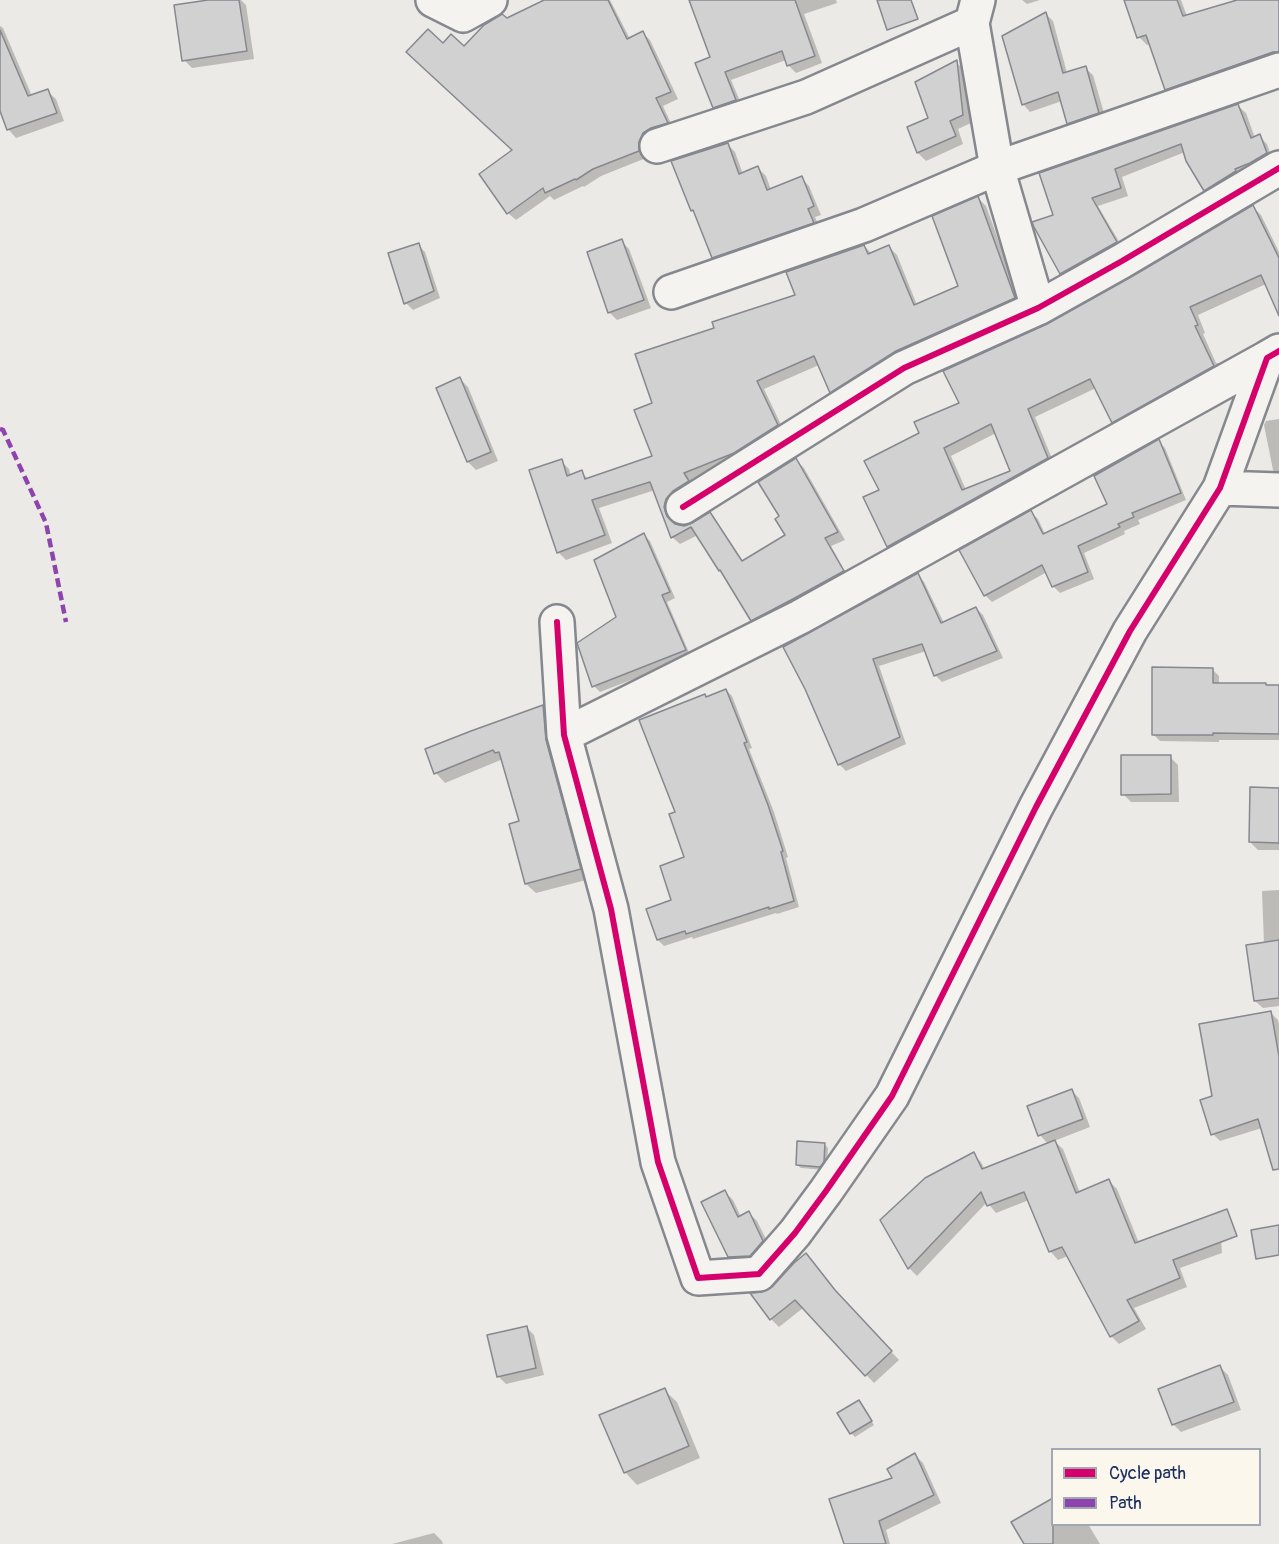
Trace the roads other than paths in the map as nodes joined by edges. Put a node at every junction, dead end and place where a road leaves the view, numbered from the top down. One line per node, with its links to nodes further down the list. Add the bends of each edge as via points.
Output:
1 (433, 0): 2 (street, via 463,15)
2 (490, 0)
3 (975, 12): 5 (street, via 806,97); 6 (street)
4 (1279, 70): 6 (street)
5 (657, 146)
6 (997, 168): 8 (street, via 864,225); 9 (street)
7 (1279, 168): 9 (street)
8 (671, 292)
9 (1038, 308): 13 (street, via 904,368)
10 (1273, 355): 11 (street); 15 (street, via 800,616)
11 (1220, 488): 12 (street); 15 (street, via 1130,631 1036,807 892,1096 795,1233 759,1274 698,1278 658,1162 611,909)
12 (1279, 490)
13 (683, 507)
14 (556, 622): 15 (street)
15 (564, 735)

